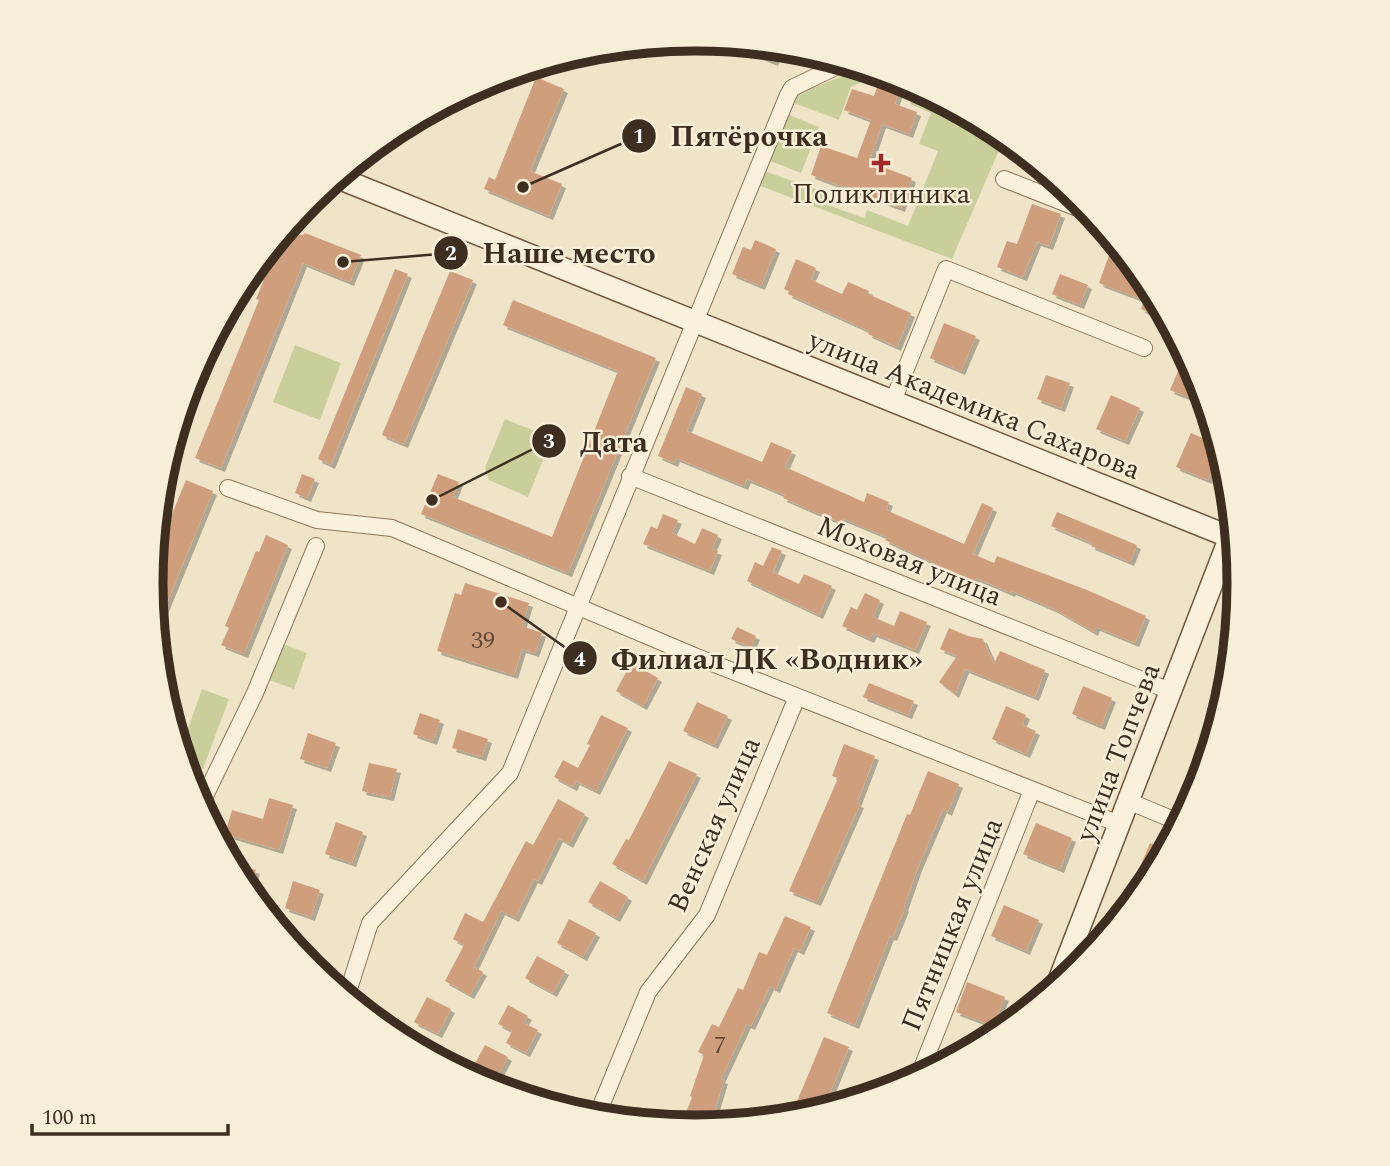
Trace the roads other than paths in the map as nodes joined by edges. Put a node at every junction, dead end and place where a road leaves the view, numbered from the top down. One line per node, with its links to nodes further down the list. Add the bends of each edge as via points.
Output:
1 (820, 66): 3 (street)
2 (832, 69): 3 (street)
3 (816, 76): 7 (street, via 788,94)
4 (1003, 179): 6 (street)
5 (346, 181): 7 (street, улица Академика Сахарова)
6 (1068, 204)
7 (694, 320): 9 (street, улица Академика Сахарова); 10 (street)
8 (1144, 348): 9 (street, via 946,269)
9 (893, 401): 12 (street, улица Академика Сахарова)
10 (630, 476): 15 (street); 16 (street, Моховая улица)
11 (228, 488): 15 (street, via 317,520 392,528)
12 (1225, 535)
13 (316, 546): 19 (street, via 255,693)
14 (1226, 552): 16 (street, улица Топчева)
15 (580, 607): 17 (street); 24 (street, via 510,773 370,923)
16 (1170, 691): 20 (street, улица Топчева)
17 (797, 697): 18 (street); 26 (street, Венская улица, via 707,915 648,992)
18 (1032, 790): 22 (street); 25 (street, Пятницкая улица)
19 (206, 793)
20 (1128, 801): 21 (street); 22 (street, улица Топчева)
21 (1172, 818)
22 (1119, 824): 23 (street, улица Топчева)
23 (1065, 965)
24 (349, 987)
25 (924, 1063)
26 (601, 1107)

